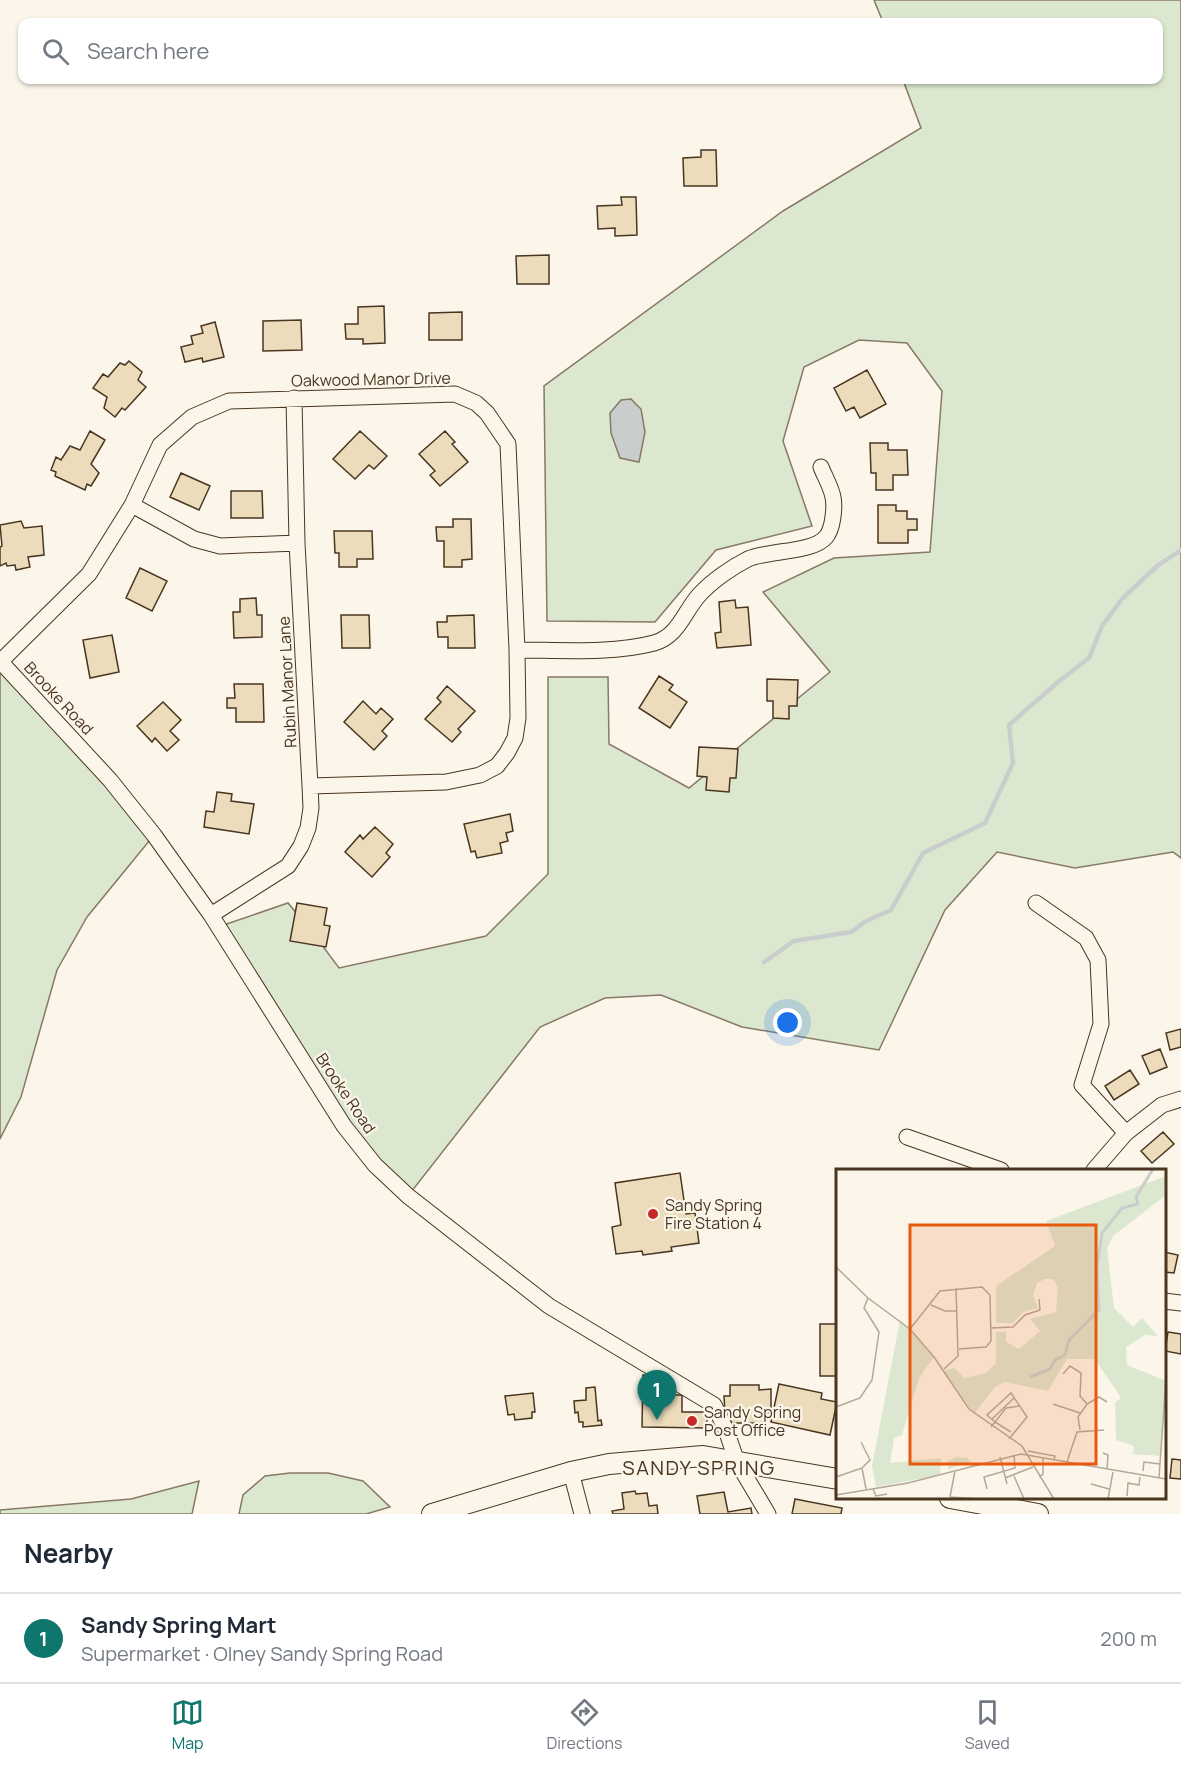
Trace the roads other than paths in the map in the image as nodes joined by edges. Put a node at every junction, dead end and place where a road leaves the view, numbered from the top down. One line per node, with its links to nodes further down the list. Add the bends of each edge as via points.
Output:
1 (294, 398): 3 (street, Oakwood Manor Drive, via 229,401 192,417 160,445); 4 (street, Rubin Manor Lane); 5 (street, Oakwood Manor Drive, via 455,394 487,413 508,444)
2 (821, 467): 5 (street, via 834,498 828,535 806,548 749,558 699,594 676,630 657,643 627,648)
3 (132, 505): 4 (street, via 194,539 220,546); 6 (street, Oakwood Manor Drive, via 89,574)
4 (297, 543): 7 (street, Rubin Manor Lane)
5 (517, 650): 7 (street, Oakwood Manor Drive, via 515,738 497,766 480,775 446,782)
6 (0, 661): 9 (street, Brooke Road, via 110,780)
7 (310, 786): 9 (street, Rubin Manor Lane, via 308,828 288,866)
8 (1036, 903): 11 (street, via 1086,938 1098,960 1101,1024 1082,1085)
9 (211, 915): 17 (street, Brooke Road, via 344,1126 375,1165 408,1196 549,1306 714,1405)
10 (1181, 1099): 11 (street, via 1162,1105)
11 (1126, 1133): 14 (street)
12 (907, 1137): 13 (street)
13 (998, 1169)
14 (1095, 1169)
15 (1166, 1300): 16 (street)
16 (1181, 1303)
17 (737, 1462): 18 (main road, via 703,1456 609,1464); 19 (main road); 24 (street, Brooke Road)
18 (570, 1472): 22 (main road); 23 (street)
19 (836, 1479)
20 (970, 1499): 21 (main road)
21 (999, 1502): 25 (main road)
22 (432, 1514)
23 (582, 1514)
24 (768, 1514)
25 (1038, 1514)

